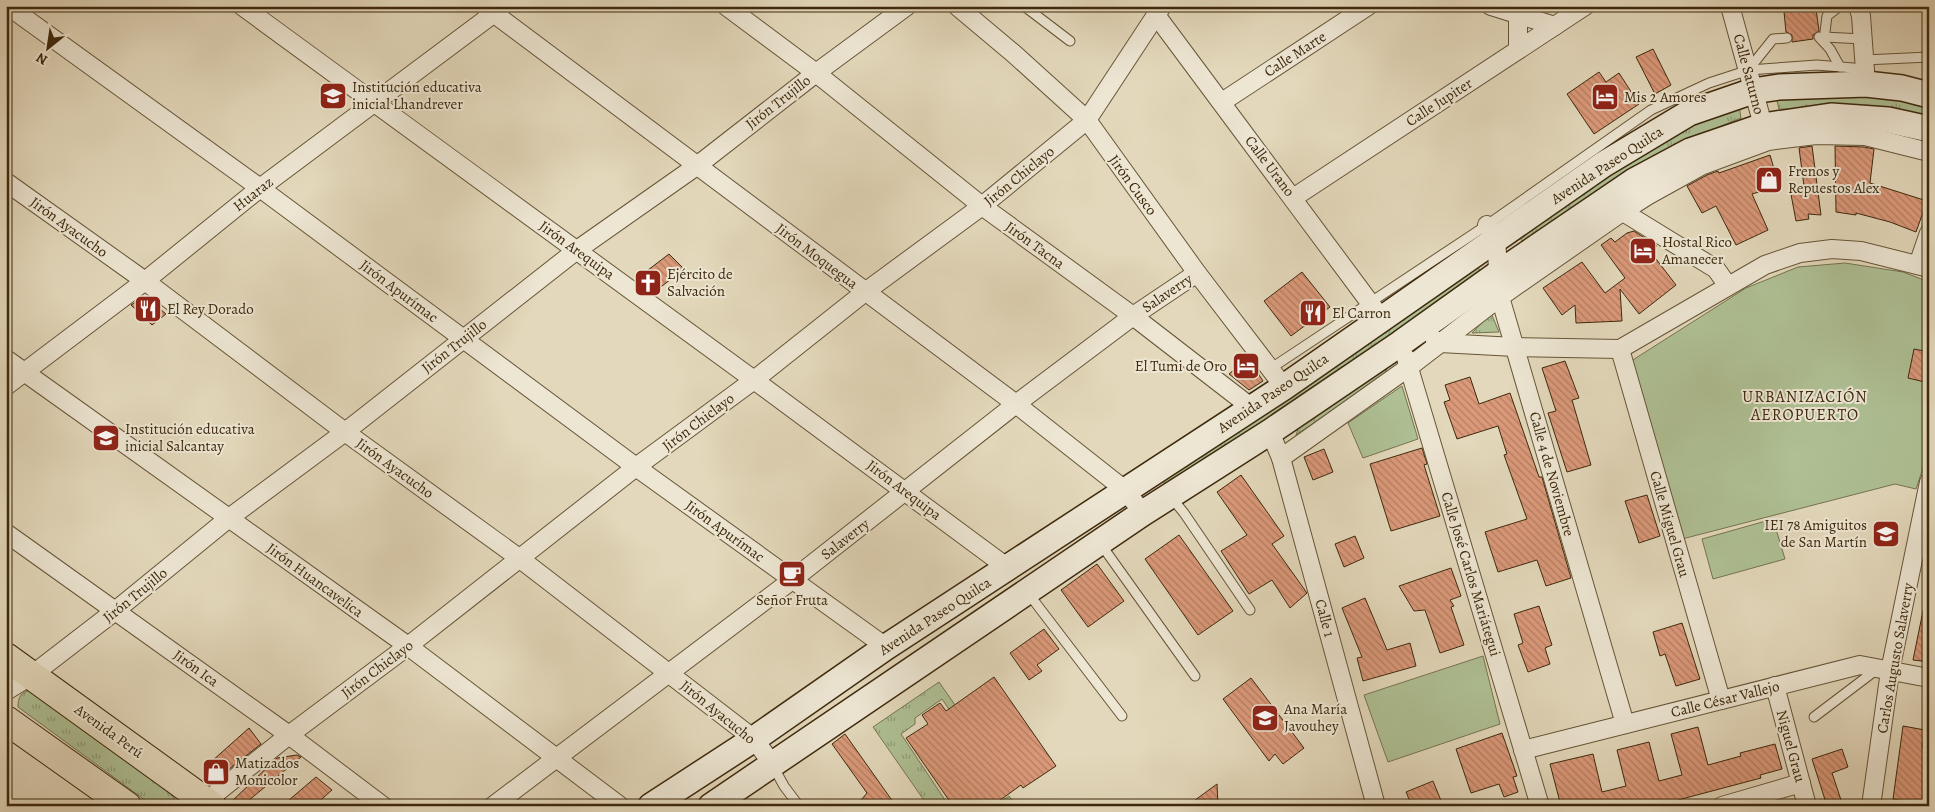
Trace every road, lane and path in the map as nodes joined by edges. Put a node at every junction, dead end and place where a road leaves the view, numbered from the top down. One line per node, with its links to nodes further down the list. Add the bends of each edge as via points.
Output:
1 (8, 6): 36 (street, Jirón Apurímac)
2 (242, 6): 28 (street, Jirón Arequipa)
3 (726, 6): 25 (street, Jirón Tacna)
4 (907, 6): 25 (street, Jirón Trujillo)
5 (957, 6): 30 (street, Jirón Cusco)
6 (1024, 6): 20 (lane)
7 (1368, 6): 29 (street, Calle Marte)
8 (1491, 6): 15 (street)
9 (1585, 6): 16 (street, Calle Jupiter)
10 (1730, 6): 26 (street, Calle Saturno)
11 (1840, 6): 18 (lane, via 1827,16)
12 (1858, 6): 19 (street)
13 (494, 9): 28 (street, Huaraz); 34 (street, Jirón Moquegua)
14 (1159, 10): 29 (street, Calle Urano); 30 (street, Jirón Chiclayo)
15 (1518, 14): 16 (street); 21 (street)
16 (1556, 26): 21 (street, Calle Jupiter)
17 (1787, 38): 26 (lane, via 1772,39)
18 (1822, 38): 19 (lane); 23 (lane)
19 (1862, 39): 24 (street)
20 (1070, 41)
21 (1518, 50): 37 (street, Calle Jupiter)
22 (1929, 57): 24 (lane)
23 (1840, 67): 24 (lane); 26 (lane, via 1817,65)
24 (1865, 71): 26 (main road, Avenida Paseo Quilca, via 1778,87); 27 (main road, Avenida Paseo Quilca, via 1902,88)
25 (816, 72): 34 (street, Jirón Trujillo); 38 (street, Jirón Tacna)
26 (1751, 80): 32 (street, Calle Saturno); 40 (main road, Avenida Paseo Quilca, via 1689,113)
27 (1929, 95)
28 (375, 102): 36 (street, Huaraz); 42 (street, Jirón Arequipa)
29 (1222, 102): 37 (street, Calle Urano)
30 (1087, 120): 38 (street, Jirón Chiclayo); 44 (street, Jirón Cusco)
31 (1929, 129): 32 (main road, Avenida Paseo Quilca, via 1888,120 1831,116)
32 (1765, 134): 33 (street, Avenida Paseo Quilca, via 1865,136); 39 (main road, Avenida Paseo Quilca, via 1690,151 1634,181)
33 (1929, 152)
34 (698, 165): 42 (street, Jirón Trujillo); 48 (street, Jirón Moquegua)
35 (6, 182): 45 (street, Jirón Ayacucho)
36 (260, 188): 45 (street, Huaraz); 52 (street, Jirón Apurímac)
37 (1293, 198): 49 (street, Calle Urano)
38 (982, 206): 48 (street, Jirón Chiclayo); 50 (street, Jirón Tacna)
39 (1614, 207): 46 (main road, Avenida Paseo Quilca); 47 (street, via 1716,269)
40 (1492, 232): 46 (street, Calle 4 de Noviembre); 49 (main road, Avenida Paseo Quilca)
41 (1929, 233): 43 (street)
42 (577, 250): 52 (street, Jirón Trujillo); 59 (street, Jirón Arequipa)
43 (1923, 266): 47 (street, via 1861,251 1832,249 1800,253 1765,265)
44 (1197, 273): 50 (street, Salaverry); 58 (street, Jirón Cusco)
45 (145, 281): 57 (street, Huaraz); 63 (street, Jirón Ayacucho)
46 (1500, 285): 51 (main road, Avenida Paseo Quilca); 53 (street, Calle 4 de Noviembre)
47 (1728, 286): 54 (street)
48 (865, 292): 59 (street, Jirón Chiclayo); 61 (street, Jirón Moquegua)
49 (1376, 311): 58 (main road, Avenida Paseo Quilca)
50 (1133, 316): 61 (street, Salaverry); 62 (street, Jirón Tacna)
51 (1420, 338): 53 (street); 56 (street, Calle José Carlos Mariátegui); 56 (street, Avenida Paseo Quilca); 64 (main road, Avenida Paseo Quilca)
52 (463, 339): 63 (street, Jirón Trujillo); 66 (street, Jirón Apurímac)
53 (1515, 347): 54 (street); 95 (street, Calle 4 de Noviembre)
54 (1620, 348): 91 (street, Calle Miguel Grau)
55 (6, 359): 57 (street, Jirón Huancavelica)
56 (1409, 367): 65 (street, Avenida Paseo Quilca); 98 (street, Calle José Carlos Mariátegui)
57 (24, 372): 60 (street, Huaraz); 72 (street, Jirón Huancavelica)
58 (1277, 378): 62 (main road, Avenida Paseo Quilca)
59 (754, 380): 66 (street, Jirón Chiclayo); 69 (street, Jirón Arequipa)
60 (6, 386)
61 (1016, 404): 68 (street, Jirón Moquegua); 69 (street, Salaverry)
62 (1252, 408): 68 (main road, Avenida Paseo Quilca)
63 (345, 432): 72 (street, Jirón Trujillo); 75 (street, Jirón Ayacucho)
64 (1270, 432): 65 (street, Calle 1); 70 (main road, Avenida Paseo Quilca)
65 (1281, 458): 110 (street, Calle 1)
66 (636, 467): 75 (street, Jirón Chiclayo); 77 (street, Jirón Apurímac)
67 (1929, 482): 84 (street, Carlos Augusto Salaverry)
68 (1125, 490): 71 (street, Jirón Moquegua); 76 (main road, Avenida Paseo Quilca)
69 (906, 491): 76 (street, Jirón Arequipa); 77 (street, Salaverry)
70 (1171, 496): 71 (main road, Avenida Paseo Quilca); 79 (lane)
71 (1143, 513): 74 (main road, Avenida Paseo Quilca)
72 (229, 518): 80 (street, Jirón Trujillo); 81 (street, Jirón Huancavelica)
73 (6, 533): 80 (street, Jirón Ica)
74 (1100, 543): 78 (main road, Avenida Paseo Quilca); 87 (lane)
75 (519, 558): 81 (street, Jirón Chiclayo); 85 (street, Jirón Ayacucho)
76 (1008, 568): 82 (main road, Avenida Paseo Quilca)
77 (792, 580): 82 (street, Jirón Apurímac); 85 (street, Salaverry)
78 (1028, 592): 92 (lane); 100 (main road, Avenida Paseo Quilca)
79 (1250, 610)
80 (115, 611): 86 (street, Jirón Trujillo); 96 (street, Jirón Ica)
81 (408, 646): 96 (street, Jirón Chiclayo); 99 (street, Jirón Huancavelica)
82 (886, 647): 97 (main road, Avenida Paseo Quilca)
83 (6, 657): 86 (main road, Avenida Perú)
84 (1882, 669): 88 (street, Calle César Vallejo); 89 (street, Calle César Vallejo, via 1860,666); 93 (lane); 114 (street, Carlos Augusto Salaverry)
85 (668, 672): 97 (street, Jirón Ayacucho); 99 (street, Salaverry)
86 (32, 675): 90 (street, Jirón Trujillo); 102 (main road, Avenida Perú)
87 (1195, 676)
88 (1929, 678)
89 (1775, 686): 91 (street, Calle César Vallejo); 101 (street, Niguel Grau)
90 (6, 692)
91 (1721, 700): 95 (street, Calle César Vallejo)
92 (1122, 716)
93 (1814, 717)
94 (6, 720): 103 (main road)
95 (1625, 724): 98 (street, Calle César Vallejo)
96 (289, 735): 102 (street, Jirón Chiclayo); 104 (street, Jirón Ica)
97 (754, 739): 100 (street, Jirón Ayacucho); 107 (main road, Avenida Paseo Quilca)
98 (1523, 750): 111 (street, Calle José Carlos Mariátegui)
99 (557, 757): 105 (street, Salaverry); 106 (street, Jirón Huancavelica)
100 (773, 766): 108 (main road, Avenida Paseo Quilca, via 736,794); 109 (lane)
101 (1801, 783): 112 (street); 113 (street, Niguel Grau)
102 (206, 804)
103 (127, 806)
104 (383, 806)
105 (493, 806)
106 (620, 806)
107 (650, 806)
108 (711, 806)
109 (799, 806)
110 (1376, 806)
111 (1540, 806)
112 (1722, 806)
113 (1808, 806)
114 (1871, 806)

